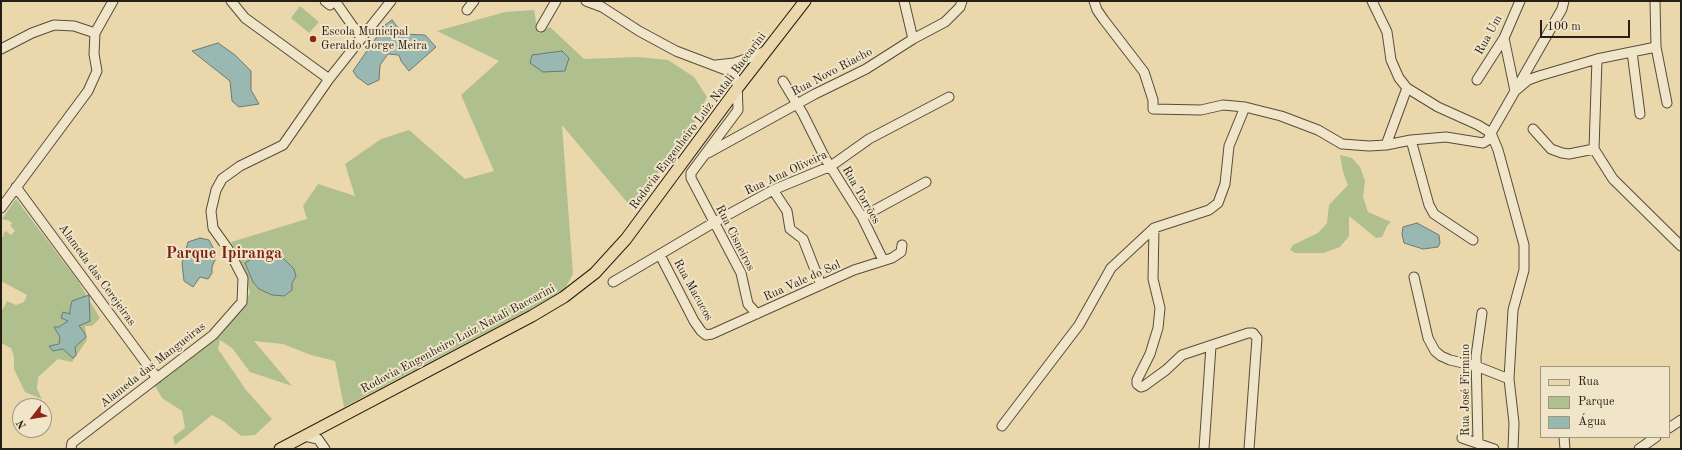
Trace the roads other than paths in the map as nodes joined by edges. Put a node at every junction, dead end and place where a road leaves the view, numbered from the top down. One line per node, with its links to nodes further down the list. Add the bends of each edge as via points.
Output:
1 (113, 1): 19 (street)
2 (231, 1): 29 (street, via 245,18)
3 (325, 1): 4 (street, via 330,5)
4 (333, 1): 20 (street)
5 (391, 1): 20 (street, Alameda das Mangueiras)
6 (474, 1): 17 (street)
7 (556, 1): 18 (street)
8 (586, 1): 28 (street, via 602,7 676,51)
9 (806, 1): 24 (main road, Rodovia Engenheiro Luiz Natali Baccarini)
10 (904, 1): 22 (street)
11 (962, 1): 22 (street, Rua Novo Riacho, via 960,7 945,22)
12 (1094, 1): 38 (street, via 1104,20 1144,72 1153,100 1153,109 1201,110 1224,105)
13 (1372, 1): 32 (street, via 1387,32 1391,60)
14 (1520, 1): 21 (street, Rua Um)
15 (1564, 1): 34 (street, via 1562,9)
16 (1655, 1): 23 (street)
17 (467, 10)
18 (541, 27)
19 (95, 33): 25 (street, via 74,26 54,25); 48 (street, via 94,54 97,71 88,91)
20 (361, 38): 29 (street, Alameda das Mangueiras)
21 (1504, 38): 30 (street, Rua Um); 34 (street)
22 (913, 39): 37 (street, Rua Novo Riacho, via 866,69)
23 (1656, 47): 26 (street); 36 (street)
24 (769, 48): 28 (street, via 758,55 734,63); 33 (main road, Rodovia Engenheiro Luiz Natali Baccarini)
25 (1, 49)
26 (1632, 52): 27 (street); 39 (street)
27 (1597, 59): 34 (street, via 1528,80); 44 (street)
28 (713, 65): 33 (street, via 734,75 737,82)
29 (329, 79): 67 (street, Alameda das Mangueiras, via 283,145 240,166 219,184 211,211 212,228 228,249 243,278 242,302 213,335)
30 (1477, 80)
31 (783, 81): 37 (street, Rua Torrões)
32 (1407, 88): 41 (street, via 1438,107); 43 (street)
33 (736, 90): 45 (street, via 738,110); 72 (main road, Rodovia Engenheiro Luiz Natali Baccarini, via 626,239 595,273 564,297 532,316)
34 (1515, 91): 41 (street)
35 (949, 97): 46 (street, Rua Ana Oliveira, via 869,139)
36 (1667, 103)
37 (797, 104): 45 (street, Rua Novo Riacho); 46 (street, Rua Torrões)
38 (1245, 107): 43 (street, via 1281,116 1318,130 1342,144); 53 (street, via 1229,146 1225,184 1218,203 1209,210)
39 (1640, 114)
40 (1533, 129): 44 (street, via 1551,149 1562,153)
41 (1491, 133): 42 (street, via 1488,140 1482,143 1446,137); 68 (street, via 1524,246 1524,270 1513,310)
42 (1410, 140): 43 (street); 54 (street, via 1434,214)
43 (1386, 145)
44 (1594, 149): 56 (street, via 1613,179)
45 (705, 154): 52 (street, Rua Cisneiros, via 691,173 691,178)
46 (831, 166): 49 (street, Rua Ana Oliveira); 51 (street, Rua Torrões)
47 (926, 182): 51 (street)
48 (16, 187): 50 (street); 67 (street, Alameda das Cerejeiras)
49 (773, 190): 52 (street, Rua Ana Oliveira); 61 (street, via 787,211 790,229 803,239)
50 (1, 208)
51 (862, 218): 58 (street, Rua Torrões)
52 (713, 223): 57 (street, Rua Ana Oliveira); 63 (street, Rua Cisneiros, via 741,273 748,304)
53 (1154, 228): 65 (street, via 1153,279 1160,308 1158,328 1150,354 1136,380 1137,384 1144,386 1182,355); 70 (street, via 1111,268 1079,325)
54 (1473, 240)
55 (902, 245): 58 (street, Rua Vale do Sol, via 901,252)
56 (1681, 246)
57 (660, 255): 60 (street, Rua Ana Oliveira); 64 (street, Rua Macucos, via 694,321)
58 (883, 260): 61 (street, Rua Vale do Sol)
59 (1414, 277): 66 (street, via 1428,338 1434,351 1450,360)
60 (613, 282)
61 (821, 285): 63 (street, Rua Vale do Sol)
62 (1482, 313): 66 (street, Rua José Firmino)
63 (757, 314): 64 (street, Rua Vale do Sol)
64 (706, 335)
65 (1211, 346): 80 (street); 81 (street, via 1248,333 1253,333 1257,338)
66 (1476, 366): 68 (street); 76 (street, Rua José Firmino)
67 (157, 378): 77 (street, Alameda das Mangueiras, via 72,443)
68 (1509, 378): 83 (street, via 1514,423)
69 (1681, 420): 71 (street)
70 (1002, 426)
71 (1670, 427)
72 (304, 436): 78 (main road, Rodovia Engenheiro Luiz Natali Baccarini); 79 (street, via 318,438)
73 (1462, 438): 76 (street)
74 (1564, 438): 84 (street)
75 (1655, 438): 85 (street)
76 (1478, 443): 82 (street)
77 (70, 449)
78 (280, 449)
79 (324, 449)
80 (1204, 449)
81 (1249, 449)
82 (1494, 449)
83 (1513, 449)
84 (1565, 449)
85 (1639, 449)

